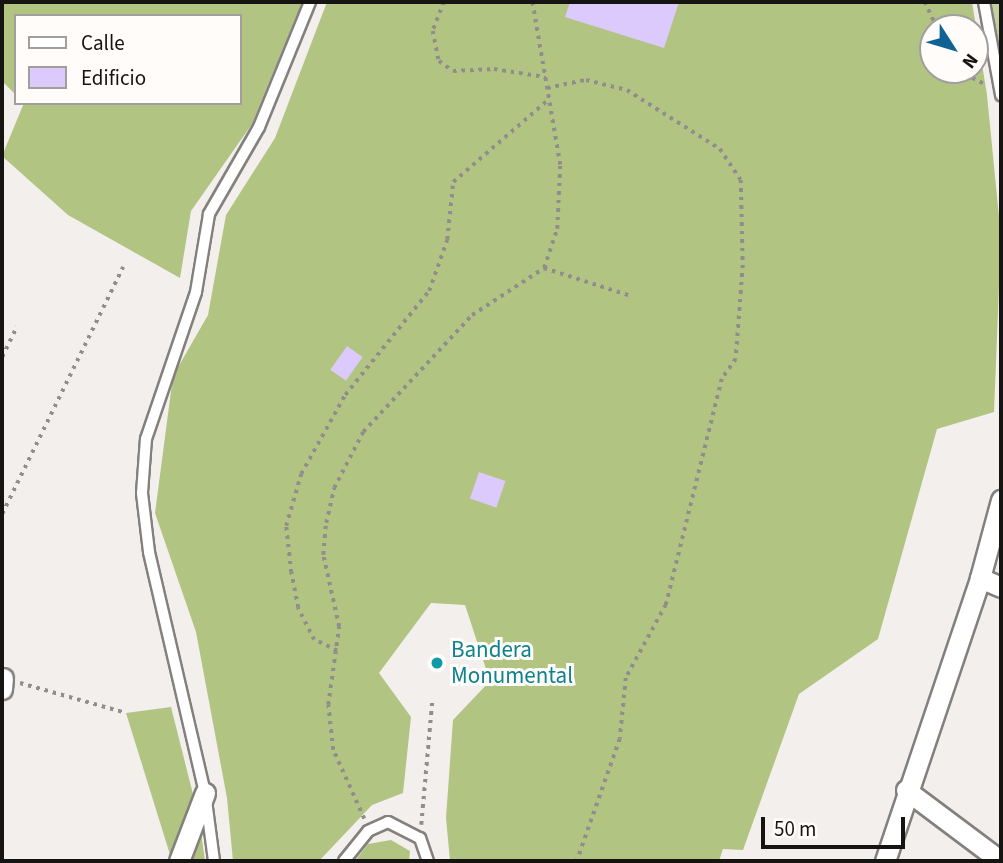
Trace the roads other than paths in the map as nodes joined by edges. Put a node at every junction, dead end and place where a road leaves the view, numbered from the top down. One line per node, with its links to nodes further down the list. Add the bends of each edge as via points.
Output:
1 (310, 2): 8 (lane, via 259,127 209,214 196,292 146,439 142,493 149,552)
2 (984, 2): 3 (lane)
3 (1001, 93)
4 (1001, 500): 5 (street)
5 (980, 578): 6 (street); 7 (street)
6 (1001, 587)
7 (906, 790): 13 (street); 14 (street)
8 (205, 793): 9 (street); 10 (lane)
9 (179, 861)
10 (214, 861)
11 (344, 861): 12 (lane, via 369,831 388,822 420,838)
12 (428, 861)
13 (885, 861)
14 (1001, 861)

